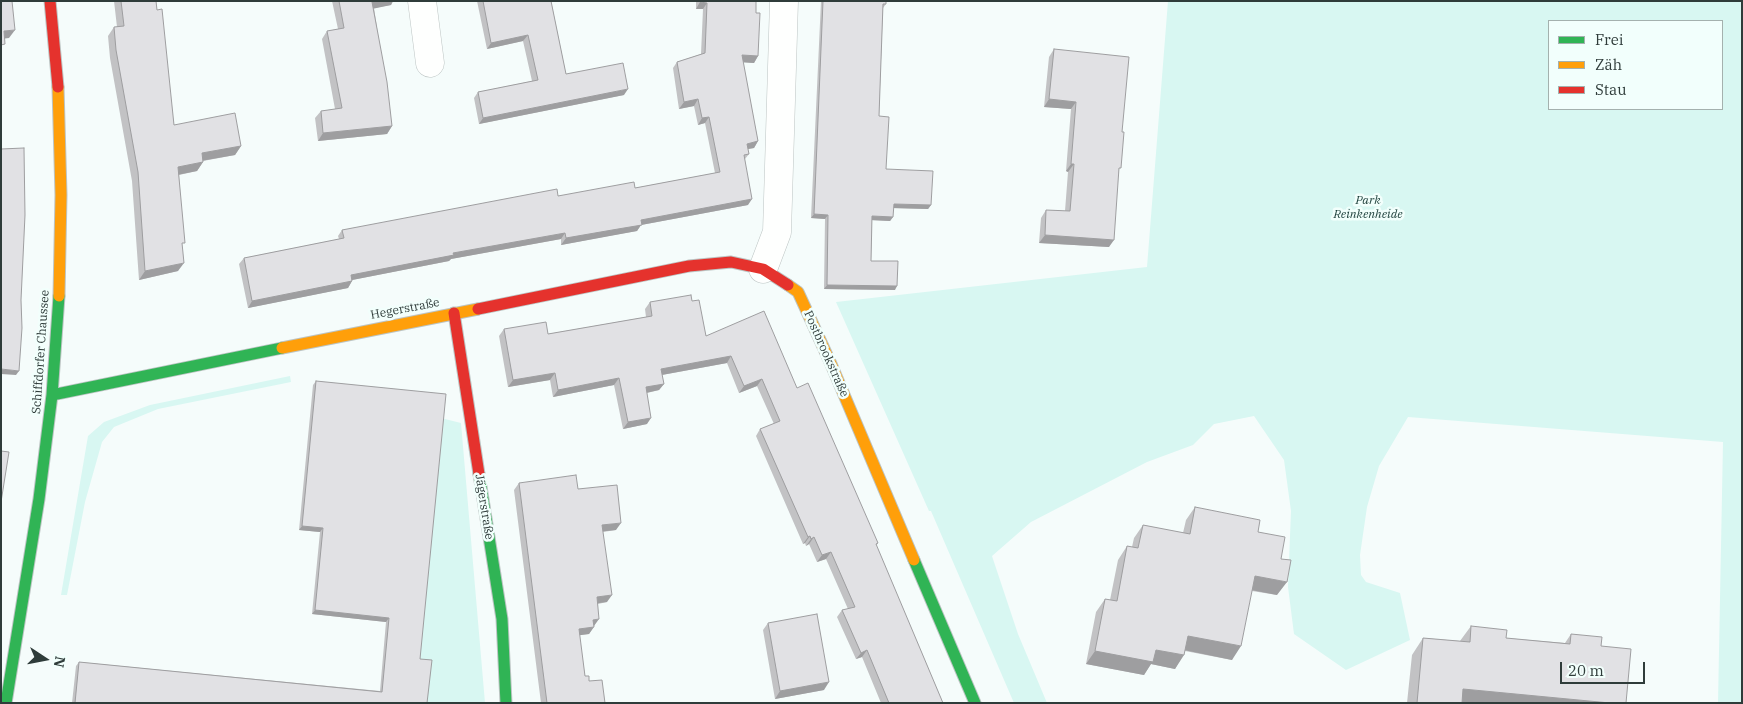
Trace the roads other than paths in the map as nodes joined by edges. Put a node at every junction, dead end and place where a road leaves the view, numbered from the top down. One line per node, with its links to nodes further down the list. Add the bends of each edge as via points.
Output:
1 (50, 1): 7 (street, Schiffdorfer Chaussee, via 58,70 61,195 59,302)
2 (422, 1): 4 (street)
3 (784, 1): 5 (street, via 776,232)
4 (430, 63)
5 (764, 269): 6 (street, Hegerstraße, via 731,262 689,266); 10 (street, Postbrookstraße, via 798,292)
6 (454, 313): 7 (street, Hegerstraße); 9 (street, Jägerstraße, via 502,619)
7 (52, 395): 8 (street, Schiffdorfer Chaussee, via 38,508)
8 (6, 703)
9 (506, 703)
10 (975, 703)

